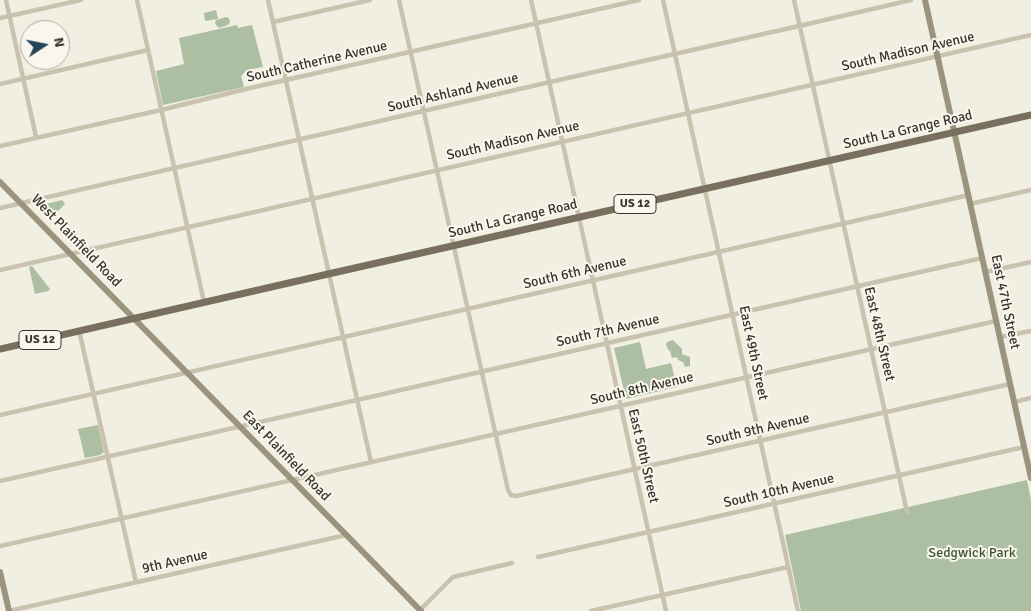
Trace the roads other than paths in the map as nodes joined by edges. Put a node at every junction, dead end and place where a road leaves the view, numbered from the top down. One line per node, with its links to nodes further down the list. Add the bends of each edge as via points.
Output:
1 (6, 0): 13 (street)
2 (81, 0): 13 (street)
3 (137, 0): 19 (street)
4 (268, 0): 15 (street)
5 (370, 0): 15 (street)
6 (399, 0): 20 (street)
7 (531, 0): 16 (street, East 50th Street)
8 (639, 0): 16 (street, South Catherine Avenue)
9 (663, 0): 21 (street, East 49th Street)
10 (794, 0): 17 (street, East 48th Street)
11 (911, 0): 17 (street, South Ashland Avenue)
12 (925, 0): 22 (main road, East 47th Street)
13 (9, 16): 14 (street); 23 (street)
14 (0, 18)
15 (273, 22): 24 (street)
16 (536, 24): 20 (street, South Catherine Avenue); 25 (street, East 50th Street)
17 (800, 26): 21 (street, South Ashland Avenue); 27 (street, East 48th Street)
18 (1031, 35): 22 (street, South Madison Avenue)
19 (148, 50): 23 (street); 28 (street)
20 (411, 52): 24 (street, South Catherine Avenue); 29 (street)
21 (675, 55): 25 (street, South Ashland Avenue); 30 (street, East 49th Street)
22 (938, 56): 27 (street, South Madison Avenue); 32 (main road, East 47th Street)
23 (23, 79): 26 (street); 33 (street)
24 (286, 81): 28 (street, South Catherine Avenue); 34 (street)
25 (550, 82): 29 (street, South Ashland Avenue); 35 (street, East 50th Street)
26 (0, 84)
27 (812, 86): 30 (street, South Madison Avenue); 37 (street, East 48th Street)
28 (161, 110): 33 (street, South Catherine Avenue); 38 (street)
29 (424, 112): 34 (street, South Ashland Avenue); 39 (street)
30 (688, 113): 35 (street, South Madison Avenue); 41 (street, East 49th Street)
31 (1031, 115): 32 (main road, South La Grange Road / US 12)
32 (955, 132): 37 (main road, South La Grange Road / US 12); 43 (main road, East 47th Street)
33 (36, 137): 36 (street, South Catherine Avenue)
34 (299, 140): 38 (street, South Ashland Avenue); 44 (street)
35 (562, 141): 39 (street, South Madison Avenue); 48 (street, East 50th Street)
36 (0, 146)
37 (829, 160): 41 (main road, South La Grange Road / US 12); 49 (street, East 48th Street)
38 (174, 168): 45 (street, South Ashland Avenue); 50 (street)
39 (437, 170): 44 (street, South Madison Avenue); 51 (street)
40 (0, 182): 45 (main road, West Plainfield Road)
41 (705, 188): 48 (main road, South La Grange Road / US 12); 52 (street, East 49th Street)
42 (1031, 190): 46 (street)
43 (968, 196): 46 (main road, East 47th Street); 49 (street, South 6th Avenue)
44 (312, 199): 50 (street, South Madison Avenue); 58 (street)
45 (21, 203): 47 (street, South Ashland Avenue); 53 (main road, West Plainfield Road)
46 (970, 204): 54 (main road, East 47th Street)
47 (0, 208)
48 (578, 217): 51 (main road, South La Grange Road / US 12); 59 (street, East 50th Street)
49 (843, 224): 52 (street, South 6th Avenue); 60 (street, East 48th Street)
50 (187, 228): 53 (street, South Madison Avenue); 61 (street)
51 (454, 245): 58 (main road, South La Grange Road / US 12); 62 (street)
52 (719, 252): 59 (street, South 6th Avenue); 63 (street, East 49th Street)
53 (71, 254): 56 (street, South Madison Avenue); 64 (main road, West Plainfield Road)
54 (982, 258): 57 (main road, East 47th Street); 60 (street, South 7th Avenue)
55 (1031, 262): 57 (street)
56 (0, 270)
57 (986, 272): 65 (main road, East 47th Street)
58 (329, 274): 61 (main road, South La Grange Road / US 12); 68 (street)
59 (593, 280): 62 (street, South 6th Avenue); 70 (street, East 50th Street)
60 (857, 286): 63 (street, South 7th Avenue); 71 (street, East 48th Street)
61 (204, 302): 64 (main road, South La Grange Road / US 12)
62 (468, 309): 68 (street, South 6th Avenue); 73 (street)
63 (733, 315): 70 (street, South 7th Avenue); 75 (street, East 49th Street)
64 (133, 318): 66 (main road, South La Grange Road / US 12); 74 (main road, East Plainfield Road)
65 (996, 321): 69 (main road, East 47th Street); 71 (street, South 8th Avenue)
66 (79, 330): 72 (main road, South La Grange Road / US 12); 77 (street)
67 (1031, 331): 69 (street)
68 (343, 337): 74 (street, South 6th Avenue); 79 (street)
69 (1000, 338): 76 (main road, East 47th Street)
70 (607, 343): 73 (street, South 7th Avenue); 81 (street, East 50th Street)
71 (871, 349): 75 (street, South 8th Avenue); 82 (street, East 48th Street)
72 (0, 350)
73 (482, 371): 79 (street, South 7th Avenue); 85 (street)
74 (187, 372): 77 (street, South 6th Avenue); 84 (main road, East Plainfield Road)
75 (746, 377): 81 (street, South 8th Avenue); 86 (street, East 49th Street)
76 (1010, 384): 80 (main road, East 47th Street); 82 (street, South 9th Avenue)
77 (94, 394): 83 (street, South 6th Avenue); 88 (street)
78 (1031, 398): 80 (street)
79 (358, 400): 84 (street, South 7th Avenue); 89 (street)
80 (1014, 402): 87 (main road, East 47th Street)
81 (621, 406): 85 (street, South 8th Avenue); 90 (street, East 50th Street)
82 (885, 412): 86 (street, South 9th Avenue); 91 (street, East 48th Street)
83 (0, 415)
84 (239, 426): 88 (street, South 7th Avenue); 94 (main road, East Plainfield Road)
85 (496, 434): 89 (street, South 8th Avenue); 90 (street, South 9th Avenue, via 511,495)
86 (760, 441): 90 (street, South 9th Avenue); 95 (street, East 49th Street)
87 (1024, 447): 91 (street, South 10th Avenue); 92 (main road, East 47th Street)
88 (108, 456): 93 (street, South 7th Avenue); 97 (street)
89 (371, 462): 94 (street, South 8th Avenue)
90 (635, 470): 98 (street, East 50th Street)
91 (899, 475): 95 (street, South 10th Avenue); 96 (street, East 48th Street)
92 (1031, 478)
93 (0, 481)
94 (293, 481): 97 (street, South 8th Avenue); 99 (main road, East Plainfield Road)
95 (774, 504): 98 (street, South 10th Avenue); 103 (street, East 49th Street)
96 (907, 512)
97 (121, 519): 100 (street, South 8th Avenue); 105 (street)
98 (649, 532): 101 (street, South 10th Avenue); 106 (street, East 50th Street)
99 (346, 535): 105 (street, 9th Avenue); 108 (main road, East Plainfield Road)
100 (0, 546)
101 (538, 557)
102 (512, 563): 108 (street, via 453,577)
103 (788, 567): 106 (street); 111 (street, East 49th Street)
104 (0, 572): 107 (main road)
105 (136, 582): 107 (street, 9th Avenue)
106 (663, 595): 109 (street); 110 (street, East 50th Street)
107 (9, 611)
108 (419, 611)
109 (591, 611)
110 (666, 611)
111 (798, 611)

